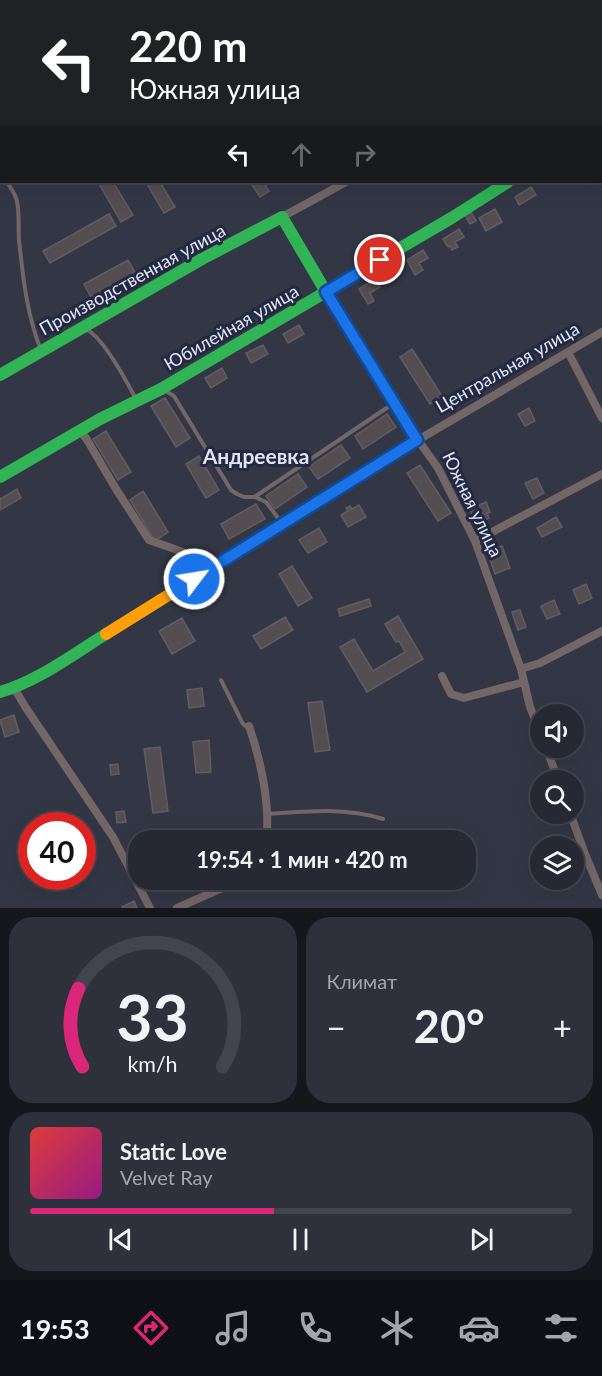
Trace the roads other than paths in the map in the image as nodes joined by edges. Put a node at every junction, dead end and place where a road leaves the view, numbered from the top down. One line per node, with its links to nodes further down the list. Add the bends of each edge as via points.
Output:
1 (8, 183): 8 (lane, via 18,208 22,270 34,335)
2 (344, 183): 4 (street)
3 (506, 183): 5 (street, Юбилейная улица)
4 (282, 217): 5 (street, Южная улица); 6 (street, Производственная улица)
5 (326, 292): 11 (street, Юбилейная улица); 15 (street, Южная улица)
6 (81, 328): 8 (street, Производственная улица); 14 (lane, via 97,337)
7 (602, 332): 9 (street, Центральная улица)
8 (41, 351): 10 (street, Производственная улица)
9 (568, 352): 16 (street); 18 (street, Центральная улица)
10 (0, 375)
11 (174, 381): 12 (street, Юбилейная улица); 13 (lane)
12 (161, 389): 13 (lane); 14 (street, Юбилейная улица)
13 (174, 396): 21 (lane, via 231,490 244,498)
14 (137, 401): 17 (street, Юбилейная улица)
15 (395, 403): 18 (street, Южная улица); 21 (lane)
16 (602, 418)
17 (79, 430): 20 (street, Юбилейная улица); 24 (street, via 149,540)
18 (417, 440): 22 (street, Центральная улица); 23 (street, Южная улица, via 438,468)
19 (602, 474): 23 (street)
20 (0, 477)
21 (255, 497): 22 (lane, via 266,502)
22 (283, 525): 24 (street, Центральная улица)
23 (475, 541): 26 (street, Южная улица)
24 (212, 568): 30 (street, Центральная улица)
25 (602, 630): 26 (street)
26 (520, 669): 29 (street, Южная улица)
27 (442, 676): 29 (street, via 451,694 464,698)
28 (221, 680): 33 (lane, via 243,724)
29 (524, 682): 32 (street, Южная улица)
30 (14, 688): 31 (street, Центральная улица); 40 (street, via 113,837)
31 (0, 692)
32 (530, 707)
33 (250, 728): 34 (street)
34 (267, 814): 35 (lane, via 316,810); 37 (street)
35 (383, 819)
36 (574, 824): 39 (street)
37 (266, 830)
38 (218, 890): 41 (street)
39 (602, 892)
40 (150, 908)
41 (177, 908)

